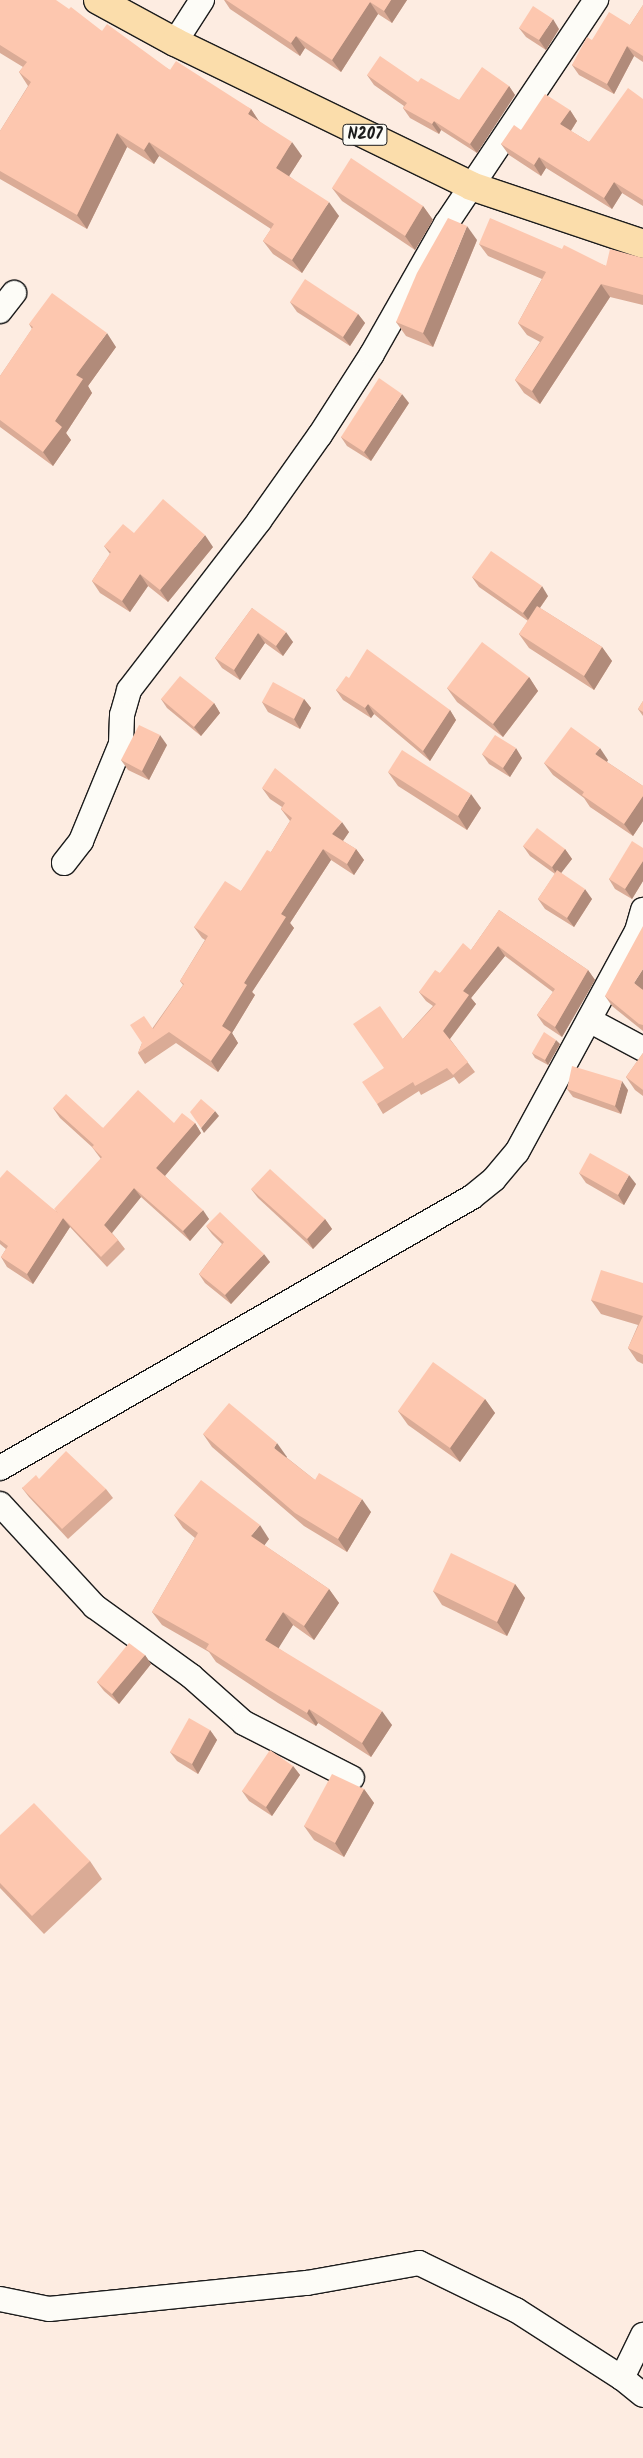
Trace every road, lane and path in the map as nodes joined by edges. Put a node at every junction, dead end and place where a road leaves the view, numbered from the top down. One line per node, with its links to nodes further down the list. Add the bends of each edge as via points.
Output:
1 (98, 0): 4 (highway, N207)
2 (202, 0): 4 (street)
3 (596, 0): 5 (street)
4 (175, 42): 5 (highway, N207)
5 (471, 186): 6 (highway, N207); 7 (street, via 320,435 259,521 129,690 122,715 121,744 80,841)
6 (643, 244)
7 (64, 862)
8 (643, 910): 9 (street, via 637,931)
9 (590, 1020): 10 (street); 11 (street, via 518,1152 494,1179 472,1197)
10 (643, 1049)
11 (0, 1468)
12 (0, 1504): 13 (street, via 94,1606 191,1676 244,1723)
13 (352, 1778)
14 (0, 2299): 16 (street, via 49,2309 307,2283 419,2263 516,2310)
15 (643, 2335): 16 (street)
16 (622, 2378): 17 (street)
17 (643, 2395)

